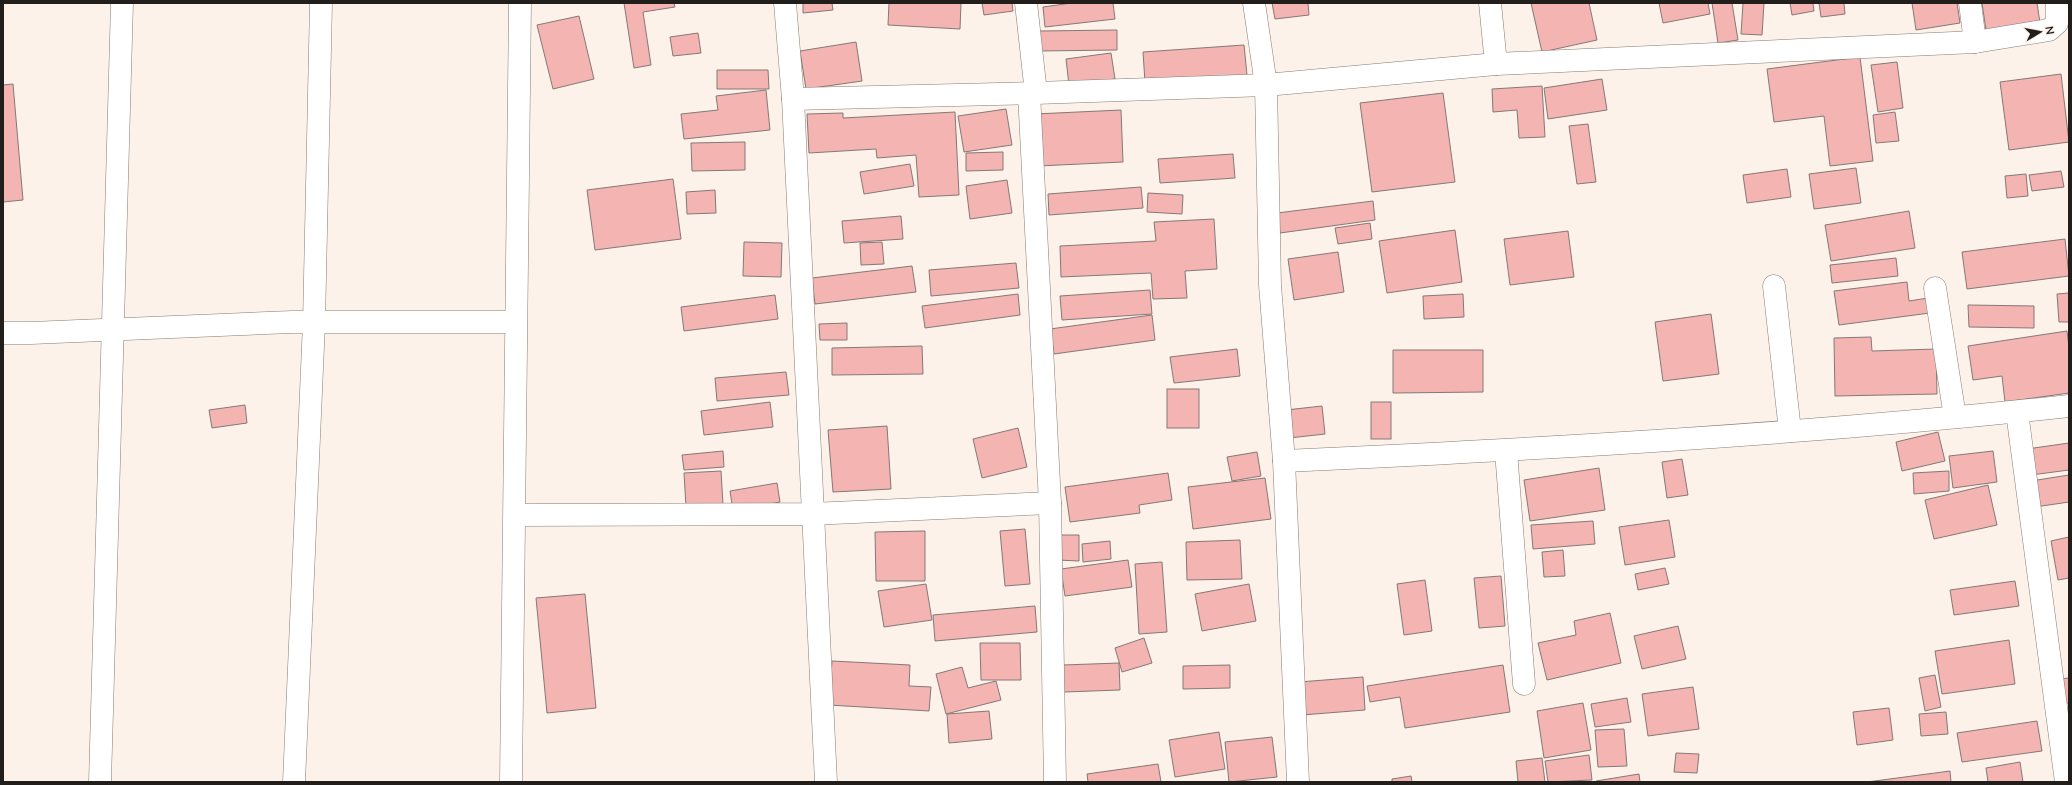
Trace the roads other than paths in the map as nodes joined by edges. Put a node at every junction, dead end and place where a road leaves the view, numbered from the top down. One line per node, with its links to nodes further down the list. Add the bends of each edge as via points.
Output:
1 (122, 3): 19 (street)
2 (321, 3): 18 (street)
3 (520, 3): 17 (street)
4 (785, 3): 14 (street)
5 (1026, 3): 13 (street)
6 (1254, 3): 12 (street)
7 (1490, 3): 11 (street)
8 (1970, 3): 10 (street)
9 (2057, 3): 10 (street, via 2057,23 2049,30)
10 (1976, 42): 11 (street)
11 (1496, 64): 12 (street)
12 (1266, 85): 13 (street); 26 (street, via 1270,285)
13 (1033, 93): 14 (street); 27 (street)
14 (793, 99): 28 (street)
15 (1774, 286): 24 (street)
16 (1935, 288): 23 (street)
17 (515, 322): 18 (street); 29 (street)
18 (314, 323): 19 (street); 32 (street)
19 (113, 330): 20 (street); 31 (street)
20 (3, 333)
21 (2069, 406): 22 (street)
22 (2017, 412): 23 (street); 37 (street)
23 (1955, 417): 24 (street)
24 (1790, 431): 25 (street)
25 (1506, 451): 26 (street); 30 (street)
26 (1284, 461): 36 (street)
27 (1050, 503): 28 (street); 35 (street)
28 (812, 514): 29 (street); 34 (street)
29 (515, 515): 33 (street)
30 (1524, 684)
31 (100, 782)
32 (294, 782)
33 (511, 782)
34 (826, 782)
35 (1055, 782)
36 (1298, 782)
37 (2066, 782)

